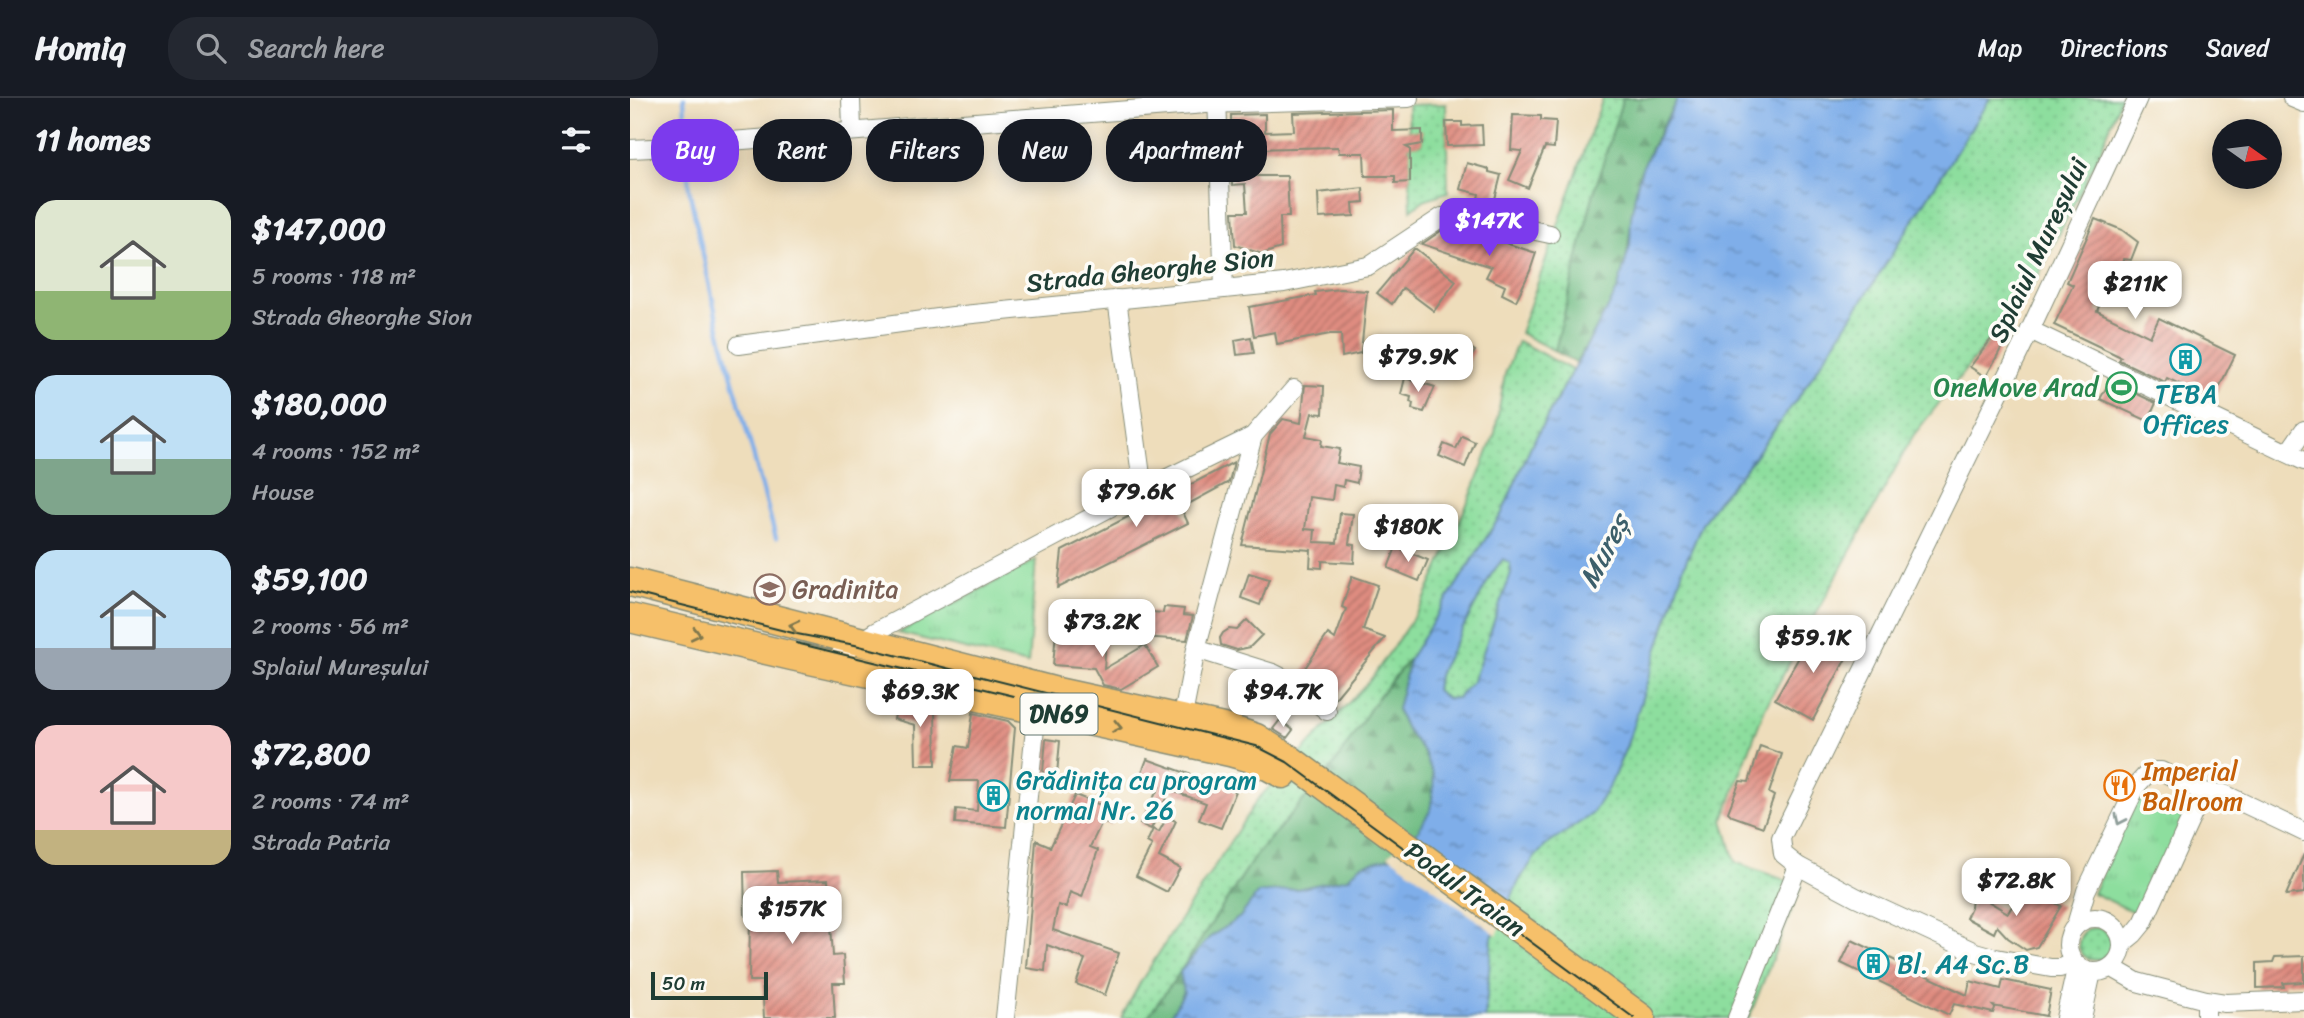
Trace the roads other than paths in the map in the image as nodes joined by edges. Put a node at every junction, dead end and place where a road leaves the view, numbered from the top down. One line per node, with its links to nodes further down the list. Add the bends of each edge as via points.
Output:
1 (851, 98): 5 (street)
2 (1409, 98): 4 (street)
3 (2138, 98): 12 (street, Splaiul Mureșului)
4 (1217, 101): 6 (street); 10 (street)
5 (852, 119)
6 (852, 130)
7 (651, 148): 8 (street)
8 (630, 149)
9 (1550, 234): 10 (street, Strada Gheorghe Sion, via 1475,218 1442,217 1368,267)
10 (1224, 289): 11 (street, Strada Gheorghe Sion)
11 (1117, 299): 13 (street, Strada Gheorghe Sion); 19 (street)
12 (2030, 330): 17 (street); 31 (street, Splaiul Mureșului, via 1781,838 1783,854)
13 (739, 345)
14 (1294, 389): 16 (street)
15 (2304, 430): 17 (street)
16 (1253, 436): 19 (street); 23 (street)
17 (2287, 453): 18 (street)
18 (2304, 461)
19 (1143, 490): 22 (street)
20 (630, 582): 22 (main road, DN69, one-way to 20)
21 (630, 618): 24 (main road, DN69, one-way to 24)
22 (861, 641): 24 (street, via 841,654); 27 (main road, DN69)
23 (1196, 649): 26 (street, via 1273,673); 27 (street)
24 (835, 664): 25 (main road, DN69)
25 (1037, 709): 28 (main road, DN69, one-way to 28); 38 (street)
26 (1327, 711)
27 (1182, 721): 28 (main road, DN69, via 1256,738)
28 (1284, 765): 39 (main road, Podul Traian / DN69); 40 (main road, Podul Traian / DN69)
29 (2203, 792): 30 (street, via 2224,794); 32 (street, one-way to 32, via 2161,771 2154,771 2137,785 2086,891); 33 (street, via 2143,923)
30 (2304, 832)
31 (1798, 866): 34 (street, via 1975,952 2051,968); 41 (street)
32 (2076, 925): 33 (street, via 2088,918 2108,920 2119,930); 34 (street, via 2068,943)
33 (2123, 943): 35 (street)
34 (2081, 966): 35 (street); 42 (street); 43 (street)
35 (2112, 967): 37 (street)
36 (2304, 1000): 37 (street, via 2225,1003)
37 (2206, 1009)
38 (1005, 1018)
39 (1618, 1018)
40 (1641, 1018)
41 (1737, 1018)
42 (2065, 1018)
43 (2082, 1018)

